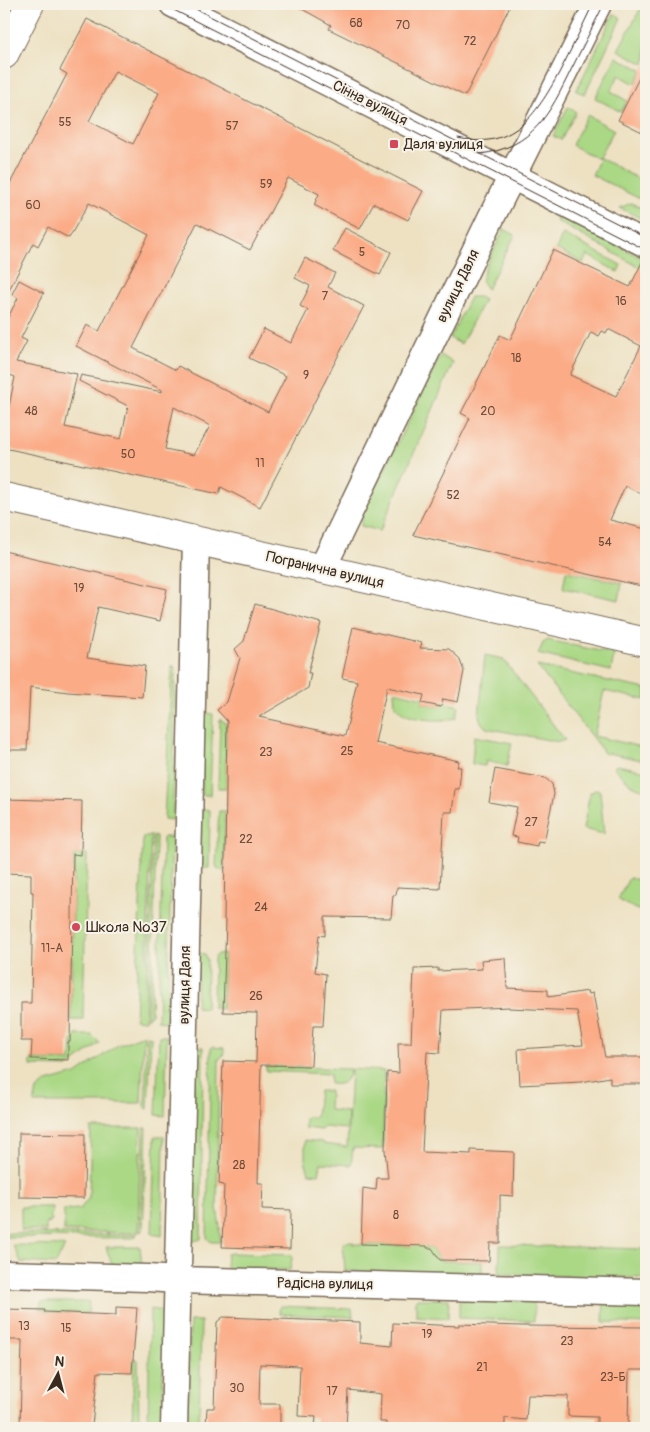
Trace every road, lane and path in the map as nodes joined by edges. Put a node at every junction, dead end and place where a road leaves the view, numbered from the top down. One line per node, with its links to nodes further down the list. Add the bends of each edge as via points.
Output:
1 (30, 4): 4 (main road)
2 (173, 4): 5 (street, Сінна вулиця)
3 (598, 4): 5 (street, вулиця Даля)
4 (4, 55)
5 (512, 175): 6 (street, Сінна вулиця); 9 (street, вулиця Даля)
6 (646, 244)
7 (4, 497): 8 (main road, Погранична вулиця)
8 (196, 541): 9 (main road, Погранична вулиця); 12 (street, вулиця Даля)
9 (322, 569): 10 (main road, Погранична вулиця)
10 (646, 642)
11 (4, 1274): 12 (street, Радісна вулиця)
12 (178, 1280): 13 (street, Радісна вулиця); 14 (street, вулиця Даля)
13 (646, 1292)
14 (174, 1428)

